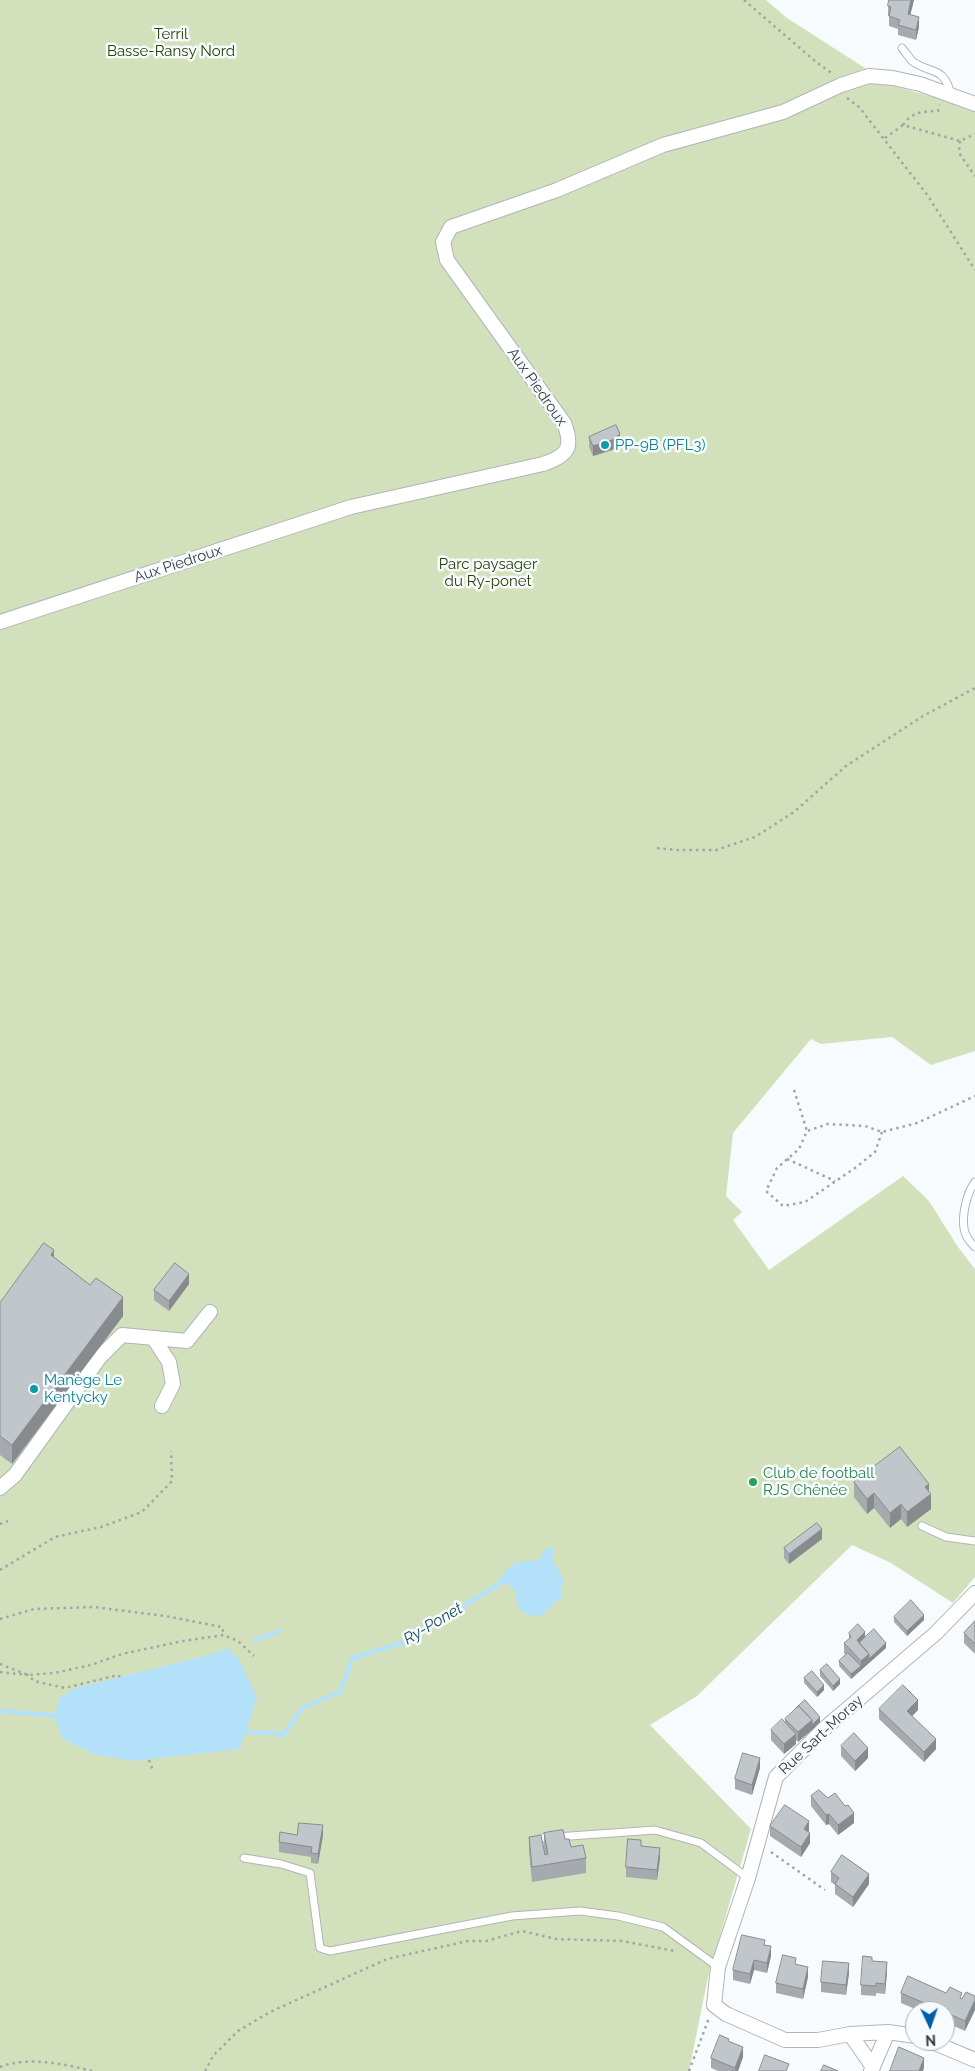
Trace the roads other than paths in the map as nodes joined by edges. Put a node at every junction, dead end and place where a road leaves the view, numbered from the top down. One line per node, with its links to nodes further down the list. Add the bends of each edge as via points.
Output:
1 (902, 48): 2 (lane, via 913,61 942,76 948,82)
2 (951, 96): 3 (street); 4 (street, Aux Piedroux, via 920,84 869,76 840,85 783,112 663,145 556,190 451,227 443,242 447,260 564,423 569,441 561,456 543,464 351,507)
3 (975, 104)
4 (0, 622)
5 (975, 1182): 6 (lane, via 966,1198 964,1228)
6 (975, 1247)
7 (210, 1312): 8 (street, via 187,1340)
8 (154, 1339): 9 (street, via 170,1362 173,1384); 10 (street, via 122,1335 100,1357 15,1475)
9 (162, 1406)
10 (0, 1488)
11 (922, 1526): 12 (lane, via 946,1537)
12 (975, 1541)
13 (975, 1593): 16 (street, Rue Sart-Moray, via 936,1633 825,1728 776,1777)
14 (542, 1838): 16 (lane, via 654,1830 701,1843)
15 (244, 1858): 17 (lane, via 310,1873 320,1948 330,1951 512,1916 580,1911 663,1926)
16 (748, 1878): 17 (street, Rue Sart-Moray)
17 (718, 1966): 19 (street, Rue Sart-Moray, via 714,2005 726,2014 785,2040 818,2040)
18 (888, 2032): 19 (street); 20 (street); 23 (street)
19 (850, 2034): 23 (street)
20 (905, 2035)
21 (954, 2051): 22 (street)
22 (975, 2060)
23 (872, 2069)

